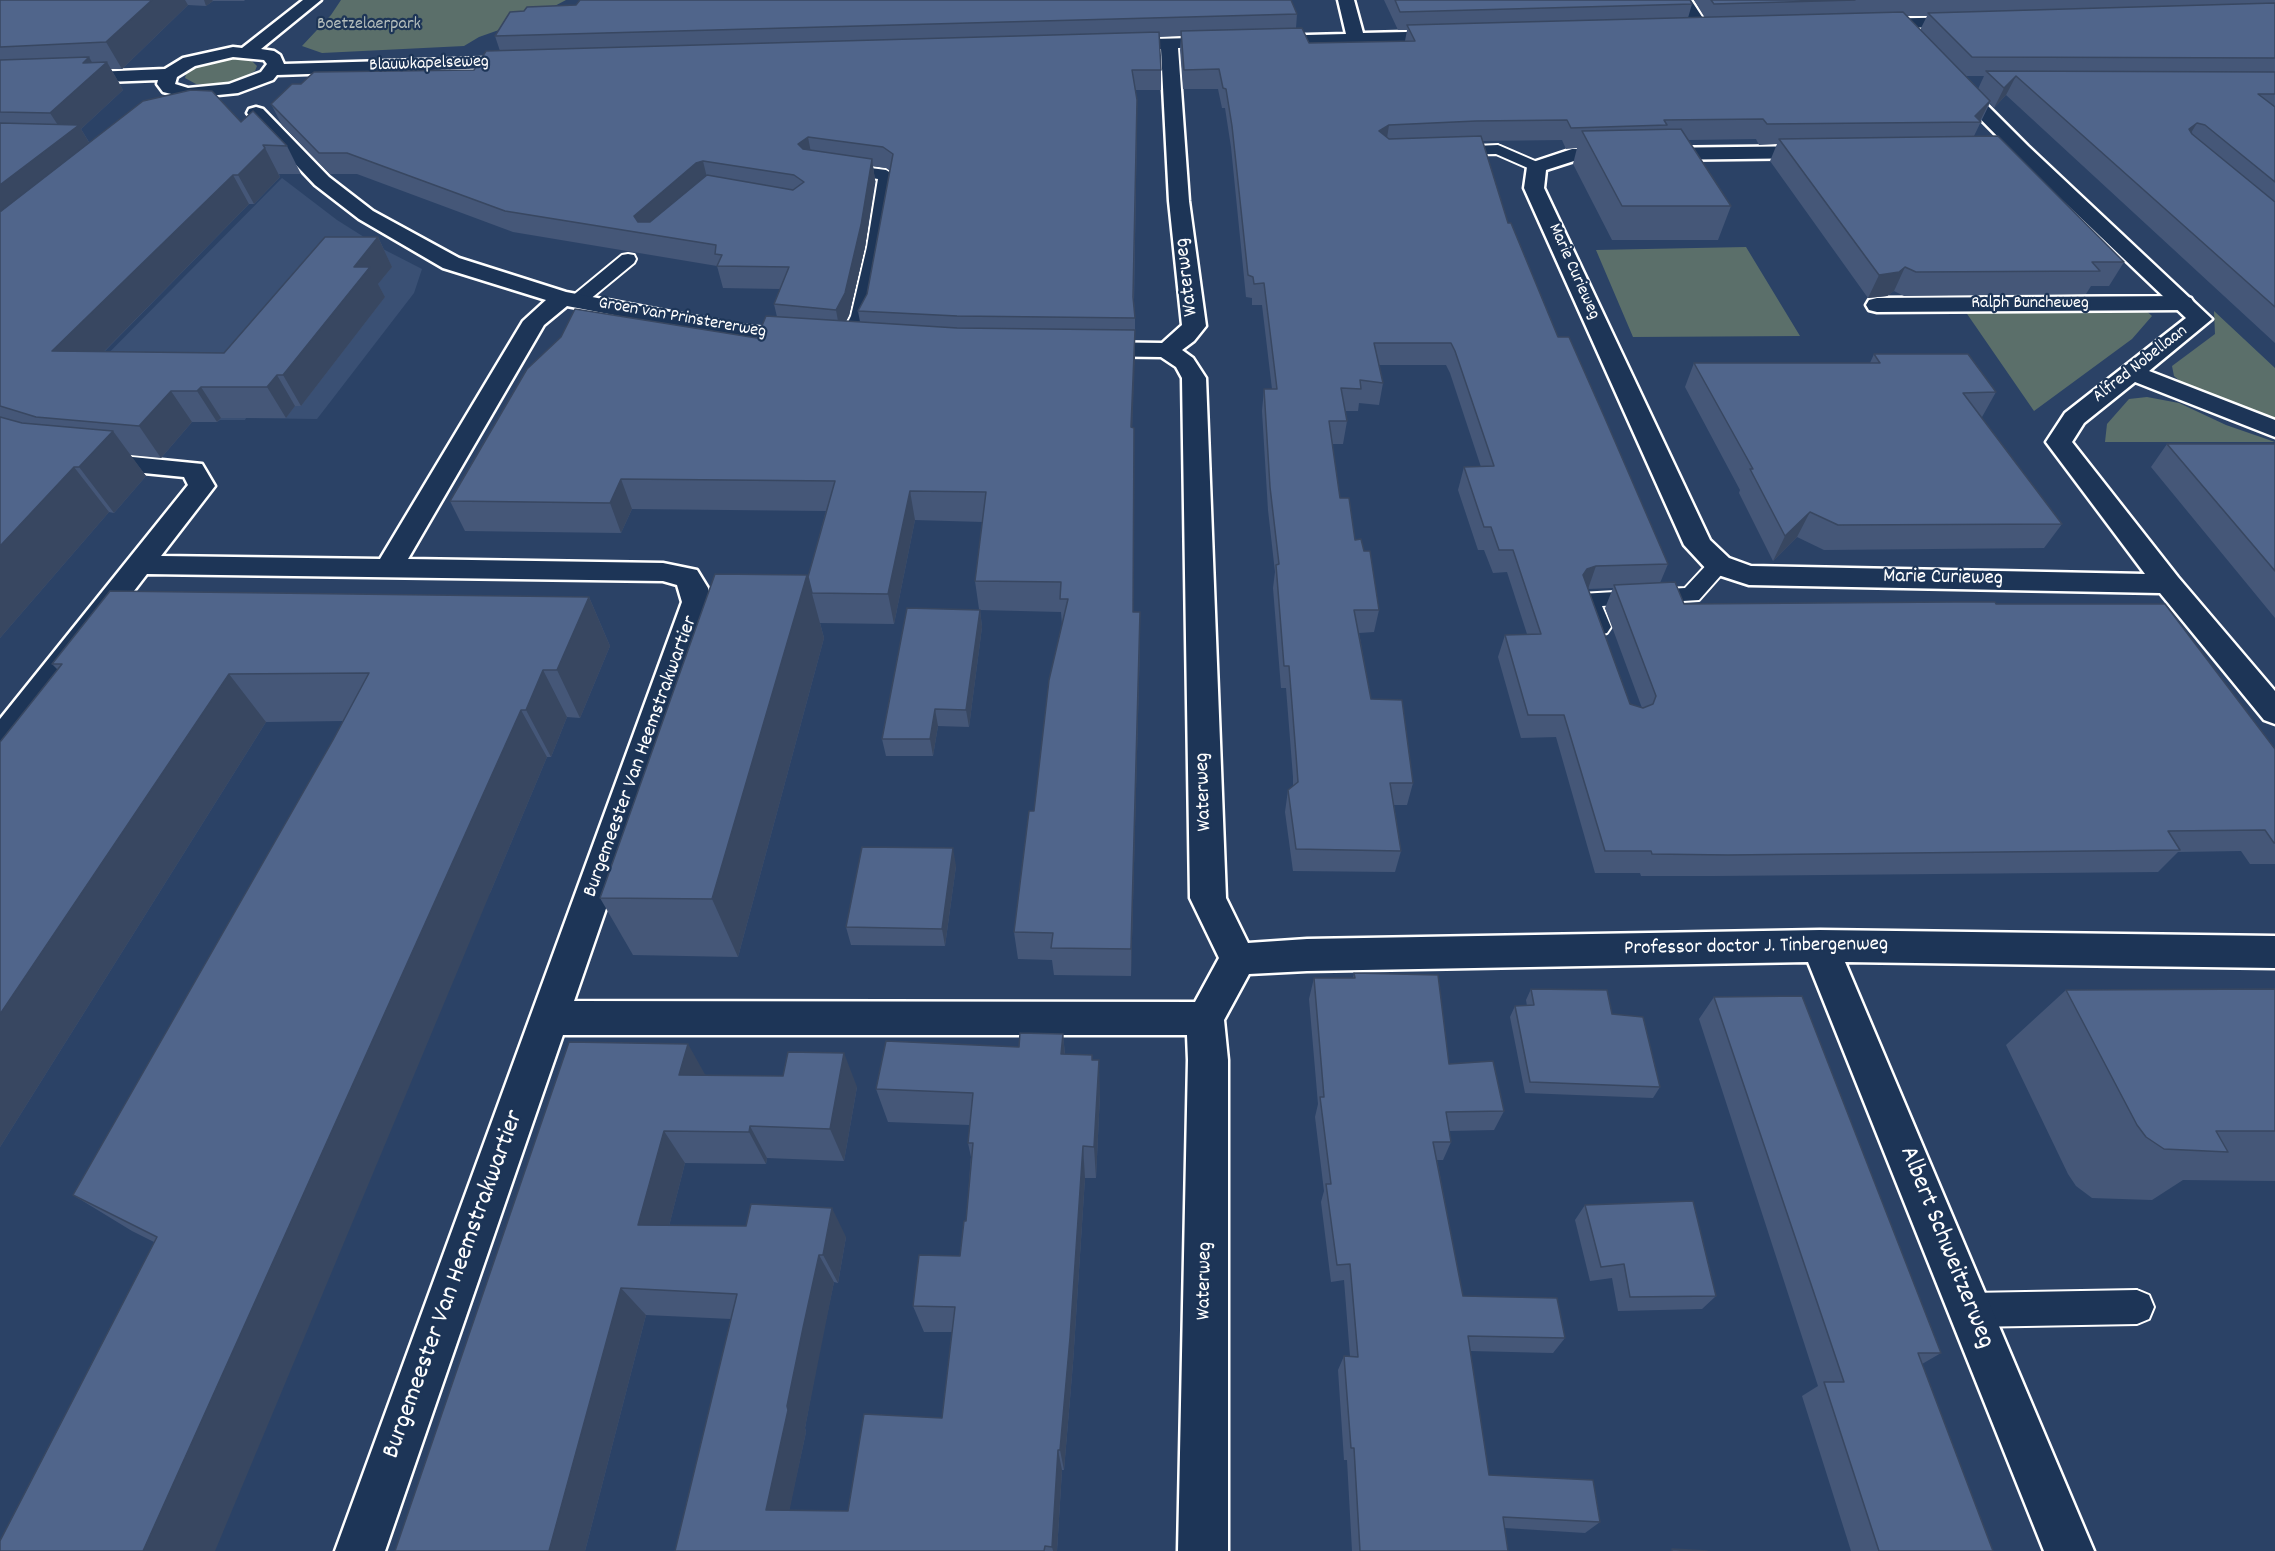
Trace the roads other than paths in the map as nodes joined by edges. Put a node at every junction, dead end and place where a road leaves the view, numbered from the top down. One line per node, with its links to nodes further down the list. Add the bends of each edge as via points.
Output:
1 (314, 0): 15 (street)
2 (1346, 0): 11 (street)
3 (1683, 0): 8 (street)
4 (1982, 22): 5 (street)
5 (1900, 23): 6 (street); 13 (street)
6 (1854, 25)
7 (1722, 28): 8 (street)
8 (1702, 29): 9 (street)
9 (1679, 30)
10 (1467, 36): 11 (street)
11 (1356, 39): 12 (street)
12 (1169, 43): 14 (street); 37 (street, Waterweg, via 1179,201 1194,326)
13 (1919, 43)
14 (1098, 45)
15 (247, 52): 17 (street, via 274,58); 18 (street, via 202,58)
16 (541, 62): 17 (street, Blauwkapelseweg)
17 (274, 70): 21 (street, via 258,81 232,89)
18 (169, 74): 20 (street); 21 (street, via 166,84)
19 (1958, 77): 24 (street, Alfred Nobellaan)
20 (0, 81)
21 (188, 93): 22 (street)
22 (166, 109)
23 (256, 113): 31 (street, Groen van Prinstererweg, via 322,181 406,240 451,263)
24 (2021, 150): 26 (street); 32 (street, Alfred Nobellaan)
25 (1431, 151): 29 (lane, via 1498,149)
26 (1950, 151)
27 (1832, 152): 29 (street, via 1572,155)
28 (823, 167): 34 (lane, via 886,175 860,316)
29 (1537, 167): 42 (street, Marie Curieweg, via 1534,188 1651,444 1698,545)
30 (628, 259): 31 (lane)
31 (570, 300): 34 (street, Groen van Prinstererweg, via 744,333); 43 (street, via 536,321)
32 (2183, 303): 33 (street, Ralph Buncheweg); 38 (street, Alfred Nobellaan, via 2200,319)
33 (1877, 306)
34 (847, 342): 35 (street, Groen van Prinstererweg)
35 (870, 343)
36 (1066, 349): 37 (street)
37 (1167, 350): 50 (street, Waterweg, via 1185,363 1194,378 1209,898)
38 (2133, 373): 39 (street); 44 (street, Alfred Nobellaan, via 2074,418 2059,442)
39 (2275, 429)
40 (70, 459): 41 (street, via 193,470 202,486)
41 (139, 565): 43 (street, Burgemeester Van Heemstrakwartier); 47 (street)
42 (1719, 565): 44 (street, Marie Curieweg, via 1749,575); 45 (lane, via 1691,595 1588,599)
43 (388, 569): 51 (street, Burgemeester Van Heemstrakwartier, via 663,572 687,576 694,588 697,602)
44 (2168, 585): 46 (street, Alfred Nobellaan)
45 (1604, 643)
46 (2275, 712)
47 (0, 742)
48 (1820, 946): 49 (street, Professor doctor J. Tinbergenweg); 50 (street, Professor doctor J. Tinbergenweg); 54 (street, Albert Schweitzerweg)
49 (2275, 952)
50 (1238, 959): 52 (street)
51 (549, 1018): 52 (street); 55 (street, Burgemeester Van Heemstrakwartier)
52 (1205, 1019): 56 (street, Waterweg, via 1208,1060)
53 (2137, 1307): 54 (lane)
54 (1970, 1310): 57 (street, Albert Schweitzerweg)
55 (360, 1551)
56 (1203, 1551)
57 (2069, 1551)

